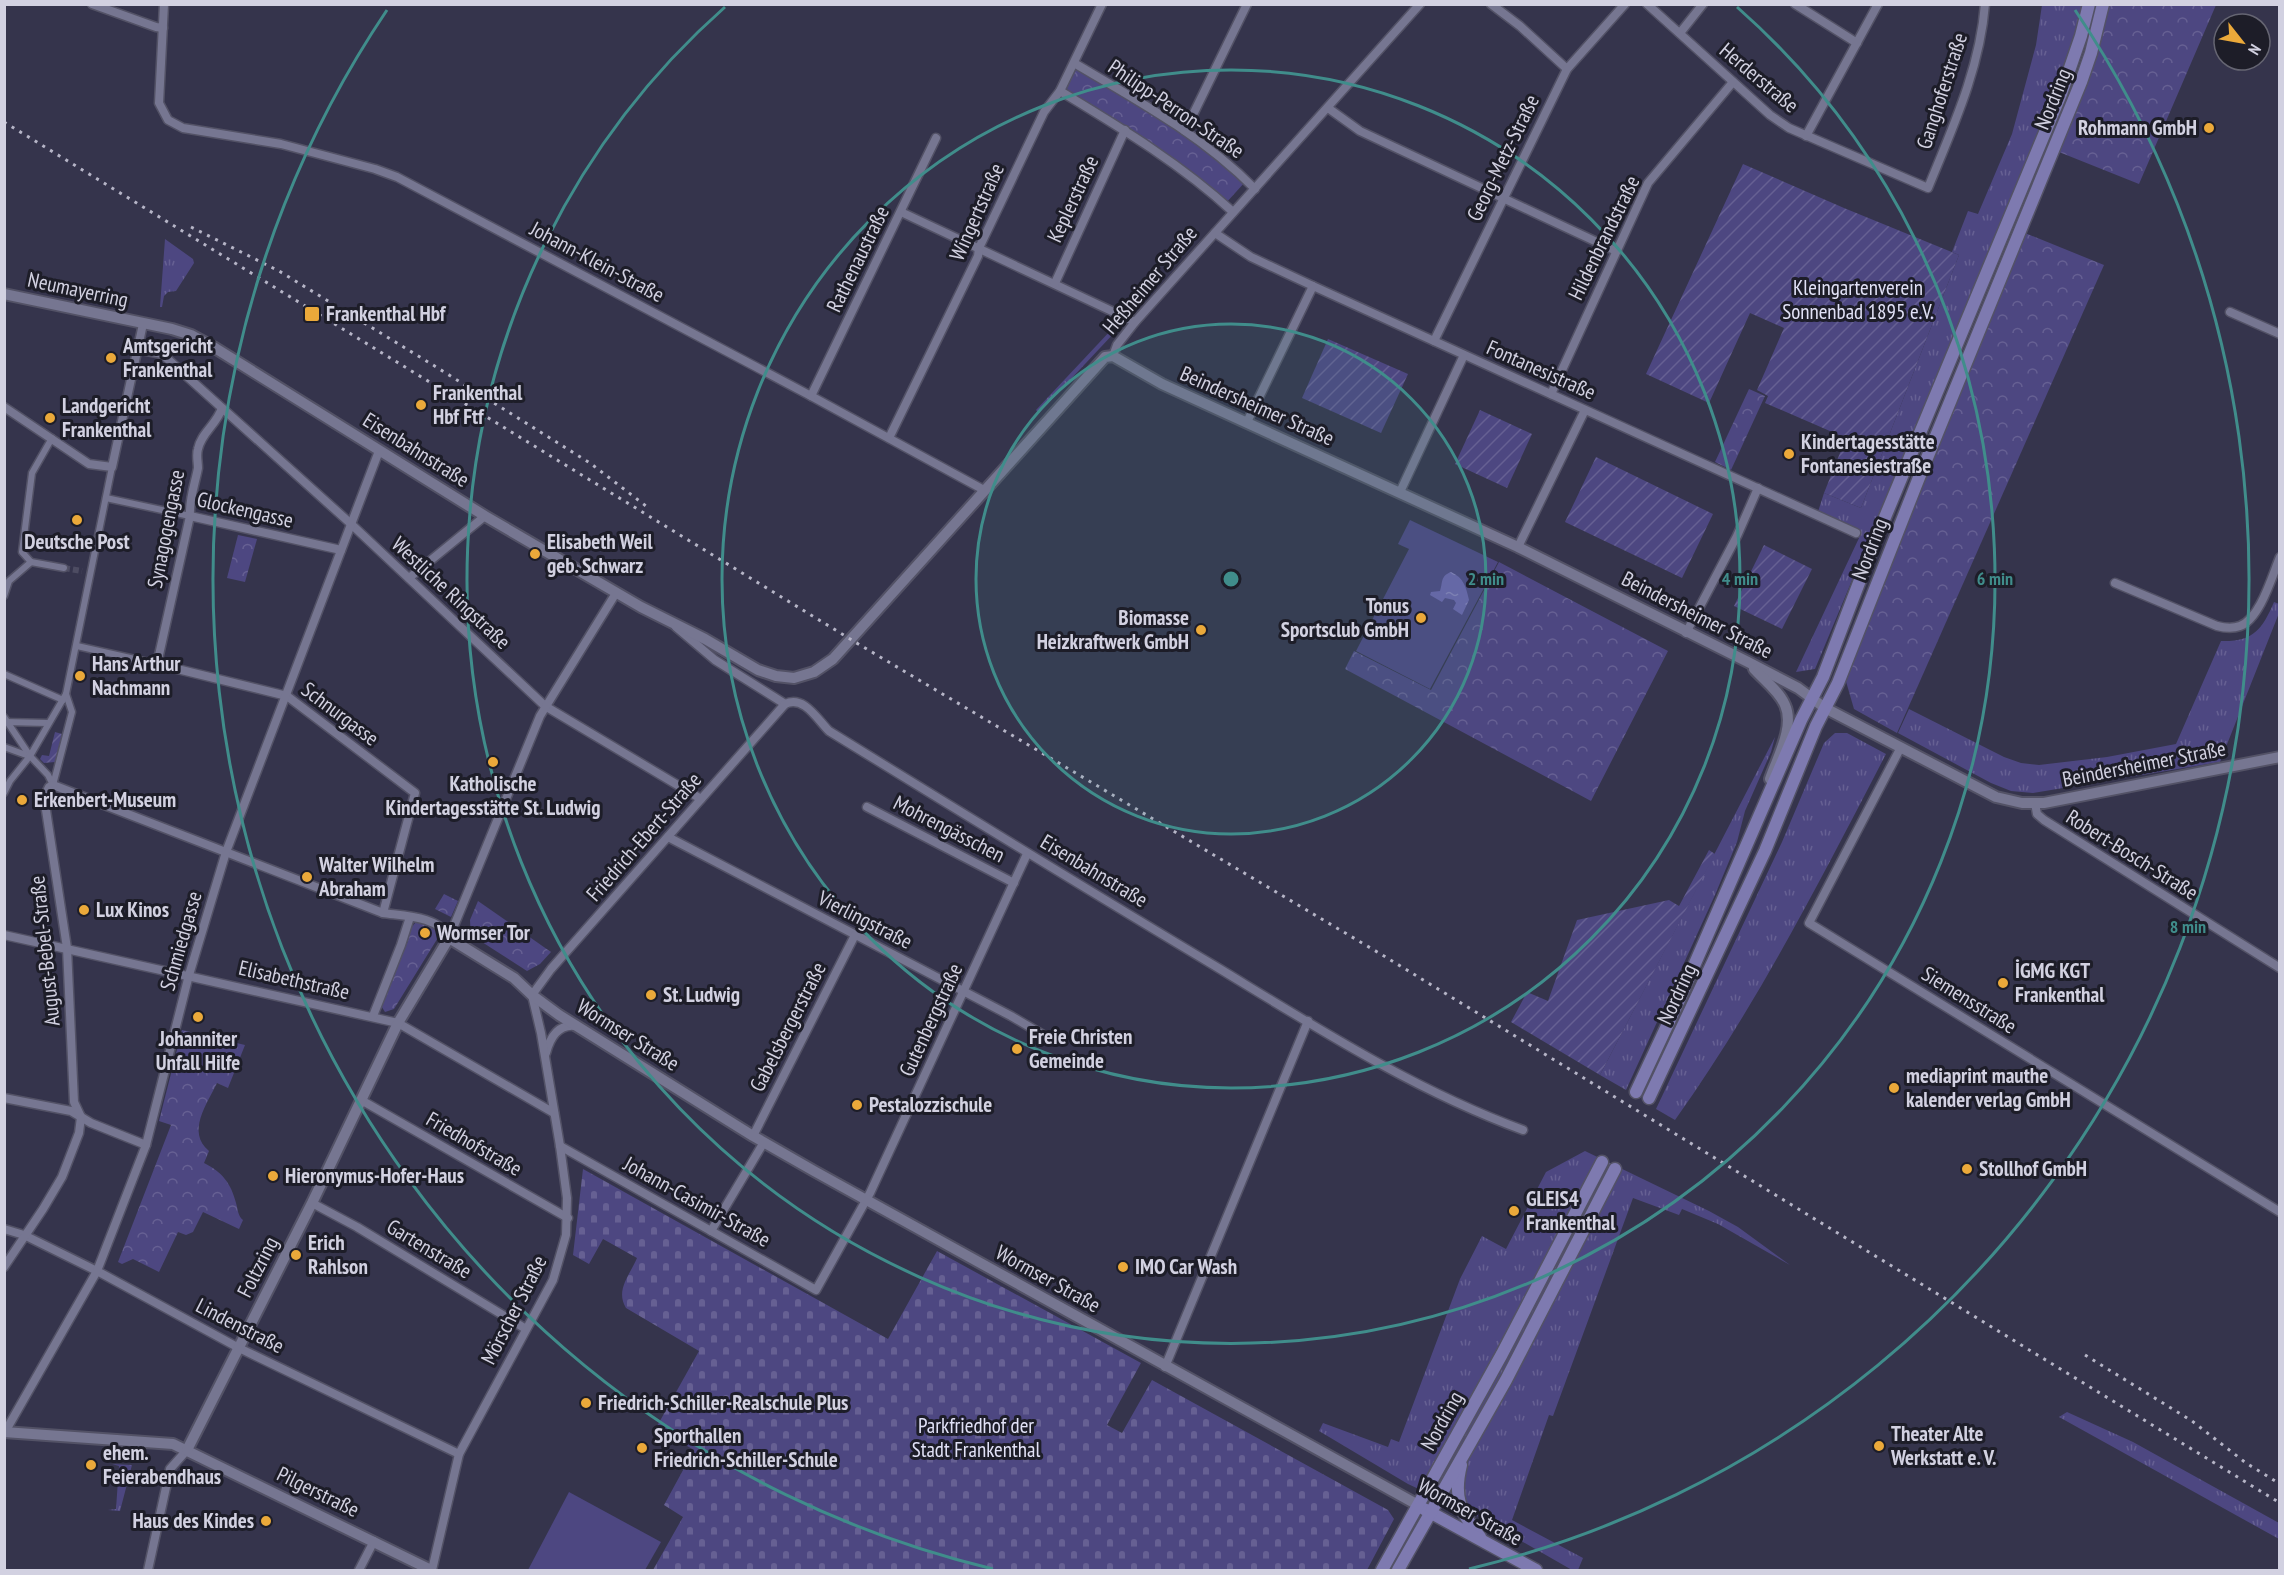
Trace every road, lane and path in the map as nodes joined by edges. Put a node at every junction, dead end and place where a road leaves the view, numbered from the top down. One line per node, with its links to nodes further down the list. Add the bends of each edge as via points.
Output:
1 (92, 4): 15 (street)
2 (164, 4): 15 (street)
3 (1102, 4): 18 (street, Wingertstraße)
4 (1246, 4): 24 (street)
5 (1420, 4): 22 (street, Heßheimer Straße)
6 (1491, 4): 19 (street)
7 (1625, 4): 19 (street, Georg-Metz-Straße)
8 (1647, 4): 16 (street, Herderstraße)
9 (1703, 4): 16 (street)
10 (1795, 4): 17 (street)
11 (1878, 4): 17 (street)
12 (1985, 4): 27 (street, Ganghoferstraße, via 1975,64)
13 (2089, 4): 84 (main road, Nordring, via 2061,94)
14 (2103, 4): 87 (main road, Nordring, via 2081,82)
15 (163, 28): 47 (street, Johann-Klein-Straße, via 159,103 171,122 189,130 281,144 397,177)
16 (1680, 33): 20 (street, Herderstraße)
17 (1857, 43): 25 (street)
18 (1074, 63): 21 (street, Wingertstraße); 24 (street, Philipp-Perron-Straße)
19 (1567, 69): 29 (street, Georg-Metz-Straße)
20 (1733, 82): 25 (street, Herderstraße, via 1770,115); 34 (street, Hildenbrandstraße, via 1648,183)
21 (1060, 91): 23 (street); 33 (street, Wingertstraße, via 1044,112)
22 (1328, 108): 28 (street, Heßheimer Straße); 29 (street, via 1360,131)
23 (1125, 130): 31 (street, via 1192,176); 35 (street, Keplerstraße)
24 (1185, 131): 28 (street, Philipp-Perron-Straße, via 1232,166)
25 (1806, 136): 27 (street, Herderstraße)
26 (936, 138): 30 (street, Rathenaustraße)
27 (1928, 188)
28 (1254, 189): 31 (street, Heßheimer Straße)
29 (1504, 199): 34 (street); 42 (street, Georg-Metz-Straße)
30 (901, 212): 33 (street); 47 (street, Rathenaustraße)
31 (1233, 212): 32 (street, Heßheimer Straße)
32 (1215, 233): 36 (street, Fontanesistraße, via 1251,257); 39 (street, Heßheimer Straße)
33 (979, 248): 35 (street); 53 (street, Wingertstraße)
34 (1617, 251): 46 (street, Hildenbrandstraße)
35 (1055, 283): 39 (street)
36 (1313, 286): 42 (street, Fontanesistraße); 51 (street)
37 (4, 294): 40 (street, Neumayerring)
38 (2230, 312): 41 (street)
39 (1135, 322): 45 (street, Heßheimer Straße)
40 (143, 324): 43 (street); 54 (street, Eisenbahnstraße, via 172,329 208,344)
41 (2280, 334)
42 (1434, 341): 44 (street, Fontanesistraße)
43 (137, 349): 49 (street, Westliche Ringstraße, via 162,354); 55 (street)
44 (1464, 355): 46 (street, Fontanesistraße); 58 (street)
45 (1113, 356): 51 (street, Beindersheimer Straße, via 1145,376); 57 (street, Heßheimer Straße, via 1105,357)
46 (1551, 394): 50 (street, Fontanesistraße)
47 (812, 396): 53 (street, Johann-Klein-Straße)
48 (4, 407): 52 (street)
49 (222, 408): 60 (street, Synagogengasse, via 198,449); 62 (street, Westliche Ringstraße)
50 (1585, 410): 56 (street, Fontanesistraße); 64 (street)
51 (1247, 422): 58 (street, Beindersheimer Straße)
52 (51, 438): 55 (street, via 89,464); 67 (street, via 32,473 22,552)
53 (889, 438): 57 (street, Johann-Klein-Straße)
54 (379, 451): 61 (street, Eisenbahnstraße); 62 (street, Schmiedgasse)
55 (112, 467): 59 (street)
56 (1758, 488): 63 (street, Fontanesistraße); 76 (street)
57 (984, 490): 81 (street, Heßheimer Straße, via 837,655)
58 (1400, 492): 64 (street, Beindersheimer Straße)
59 (106, 498): 60 (street, Glockengasse); 70 (street)
60 (190, 516): 65 (street, Glockengasse); 79 (street, Synagogengasse)
61 (485, 516): 71 (street); 73 (street, Eisenbahnstraße)
62 (350, 523): 65 (street, Schmiedgasse); 71 (street, Westliche Ringstraße)
63 (1856, 533)
64 (1518, 547): 76 (street, Beindersheimer Straße)
65 (341, 550): 82 (street, Schmiedgasse)
66 (2280, 557): 72 (street, via 2251,619 2229,628)
67 (31, 562): 68 (street); 74 (street, via 9,581)
68 (64, 568)
69 (82, 571): 70 (street)
70 (91, 573): 77 (street)
71 (409, 578): 86 (street, Westliche Ringstraße)
72 (2115, 583)
73 (616, 593): 75 (street, Eisenbahnstraße); 86 (street)
74 (4, 596)
75 (667, 619): 81 (street, Eisenbahnstraße, via 758,670 785,677); 85 (street, Eisenbahnstraße, via 715,660)
76 (1686, 633): 78 (street, Beindersheimer Straße)
77 (77, 646): 79 (street, Schnurgasse); 83 (street)
78 (1748, 662): 84 (street, Beindersheimer Straße); 101 (street, Nordring, via 1779,696 1788,715)
79 (157, 664): 82 (street, Schnurgasse)
80 (4, 674): 83 (street)
81 (806, 675)
82 (287, 696): 100 (street, Schmiedgasse); 104 (street, Schnurgasse, via 415,793)
83 (64, 697): 89 (street); 94 (street, via 72,711)
84 (1812, 699): 87 (street, Beindersheimer Straße); 101 (main road, Nordring)
85 (785, 704): 96 (street, Friedrich-Ebert-Straße); 102 (street, Eisenbahnstraße, via 794,700 803,703 829,731)
86 (545, 706): 96 (street, Westliche Ringstraße); 108 (street)
87 (1826, 708): 91 (street, Beindersheimer Straße); 122 (main road, Nordring, via 1766,851)
88 (5, 720): 89 (street); 92 (street)
89 (48, 723): 92 (street)
90 (4, 747): 92 (street)
91 (1901, 747): 97 (street, Beindersheimer Straße, via 1996,797); 135 (street, Siemensstraße, via 1809,923)
92 (30, 756): 94 (street); 95 (street)
93 (2280, 757): 97 (street, Beindersheimer Straße)
94 (54, 785): 100 (street, Wormser Straße); 109 (street, August-Bebel-Straße, via 44,797)
95 (4, 793)
96 (701, 799): 99 (street, Friedrich-Ebert-Straße)
97 (2035, 803): 110 (street, Robert-Bosch-Straße, via 2037,814 2044,820)
98 (867, 807): 103 (street, Mohrengässchen)
99 (668, 837): 107 (street, Vierlingstraße); 113 (street, Friedrich-Ebert-Straße)
100 (226, 852): 104 (street, Wormser Straße); 111 (street, Schmiedgasse)
101 (1744, 853): 120 (main road, Nordring)
102 (1027, 854): 103 (street, Gutenbergstraße); 115 (street, Eisenbahnstraße)
103 (1014, 883): 112 (street, Gutenbergstraße)
104 (383, 913): 105 (street, Wormser Straße)
105 (410, 917): 108 (street, Wormser Straße, via 440,927); 114 (street)
106 (4, 935): 109 (street, Elisabethstraße)
107 (855, 935): 112 (street, Vierlingstraße); 127 (street, Gabelsbergerstraße)
108 (448, 938): 113 (street, Wormser Straße, via 514,978); 116 (street, Foltzring)
109 (66, 948): 111 (street, Elisabethstraße); 125 (street, August-Bebel-Straße, via 74,1102)
110 (2280, 968)
111 (189, 975): 114 (street, Elisabethstraße); 129 (street, Schmiedgasse)
112 (964, 991): 118 (street, Vierlingstraße); 133 (street, Gutenbergstraße)
113 (532, 995): 117 (street, Wormser Straße); 119 (street, Mörscher Straße)
114 (373, 1016): 116 (street, Elisabethstraße)
115 (1308, 1021): 126 (street, Eisenbahnstraße, via 1427,1089); 145 (street)
116 (398, 1023): 123 (street, Foltzring); 124 (street, Elisabethstraße)
117 (577, 1026): 119 (street, via 562,1027 555,1033); 127 (street, Wormser Straße)
118 (1045, 1036)
119 (545, 1056): 124 (street, Mörscher Straße)
120 (1636, 1092)
121 (4, 1098): 125 (street, via 71,1111)
122 (1649, 1098)
123 (361, 1100): 134 (street, Foltzring); 136 (street, Friedhofstraße)
124 (554, 1113): 130 (street, Mörscher Straße)
125 (81, 1117): 129 (street); 139 (street, via 62,1177)
126 (1523, 1131)
127 (753, 1136): 128 (street, Wormser Straße)
128 (764, 1142): 133 (street, Wormser Straße); 138 (street)
129 (146, 1144): 141 (street, Schmiedgasse)
130 (560, 1146): 136 (street, Mörscher Straße); 138 (street, Johann-Casimir-Straße)
131 (1602, 1162): 150 (main road, Nordring)
132 (1615, 1169): 149 (main road, Nordring)
133 (867, 1200): 142 (street, Gutenbergstraße); 145 (street, Wormser Straße)
134 (312, 1203): 143 (street, Gartenstraße); 144 (street, Foltzring)
135 (2280, 1212)
136 (568, 1218): 143 (street, Mörscher Straße, via 553,1281)
137 (4, 1229): 139 (street, Lindenstraße)
138 (711, 1231): 142 (street, Johann-Casimir-Straße)
139 (24, 1235): 140 (street); 141 (street, Lindenstraße)
140 (4, 1267)
141 (97, 1271): 144 (street, Lindenstraße); 146 (street, Schmiedgasse)
142 (816, 1290)
143 (526, 1329): 148 (street, Mörscher Straße)
144 (239, 1348): 147 (street, Foltzring); 148 (street, Lindenstraße)
145 (1166, 1367): 150 (street, Wormser Straße)
146 (4, 1432): 147 (street, via 173,1444)
147 (187, 1450): 152 (street, Pilgerstraße); 154 (street, via 170,1469)
148 (459, 1454): 156 (street, Mörscher Straße)
149 (1464, 1455): 151 (main road, Nordring); 153 (main road, via 1458,1484 1463,1517)
150 (1418, 1505): 151 (main road, Wormser Straße); 157 (main road, Nordring)
151 (1430, 1512): 153 (main road, Wormser Straße); 158 (main road, Nordring)
152 (374, 1541): 155 (street); 156 (street, Pilgerstraße)
153 (1483, 1542): 159 (main road, Wormser Straße)
154 (148, 1570)
155 (359, 1570)
156 (431, 1570)
157 (1382, 1570)
158 (1398, 1570)
159 (1536, 1570)

